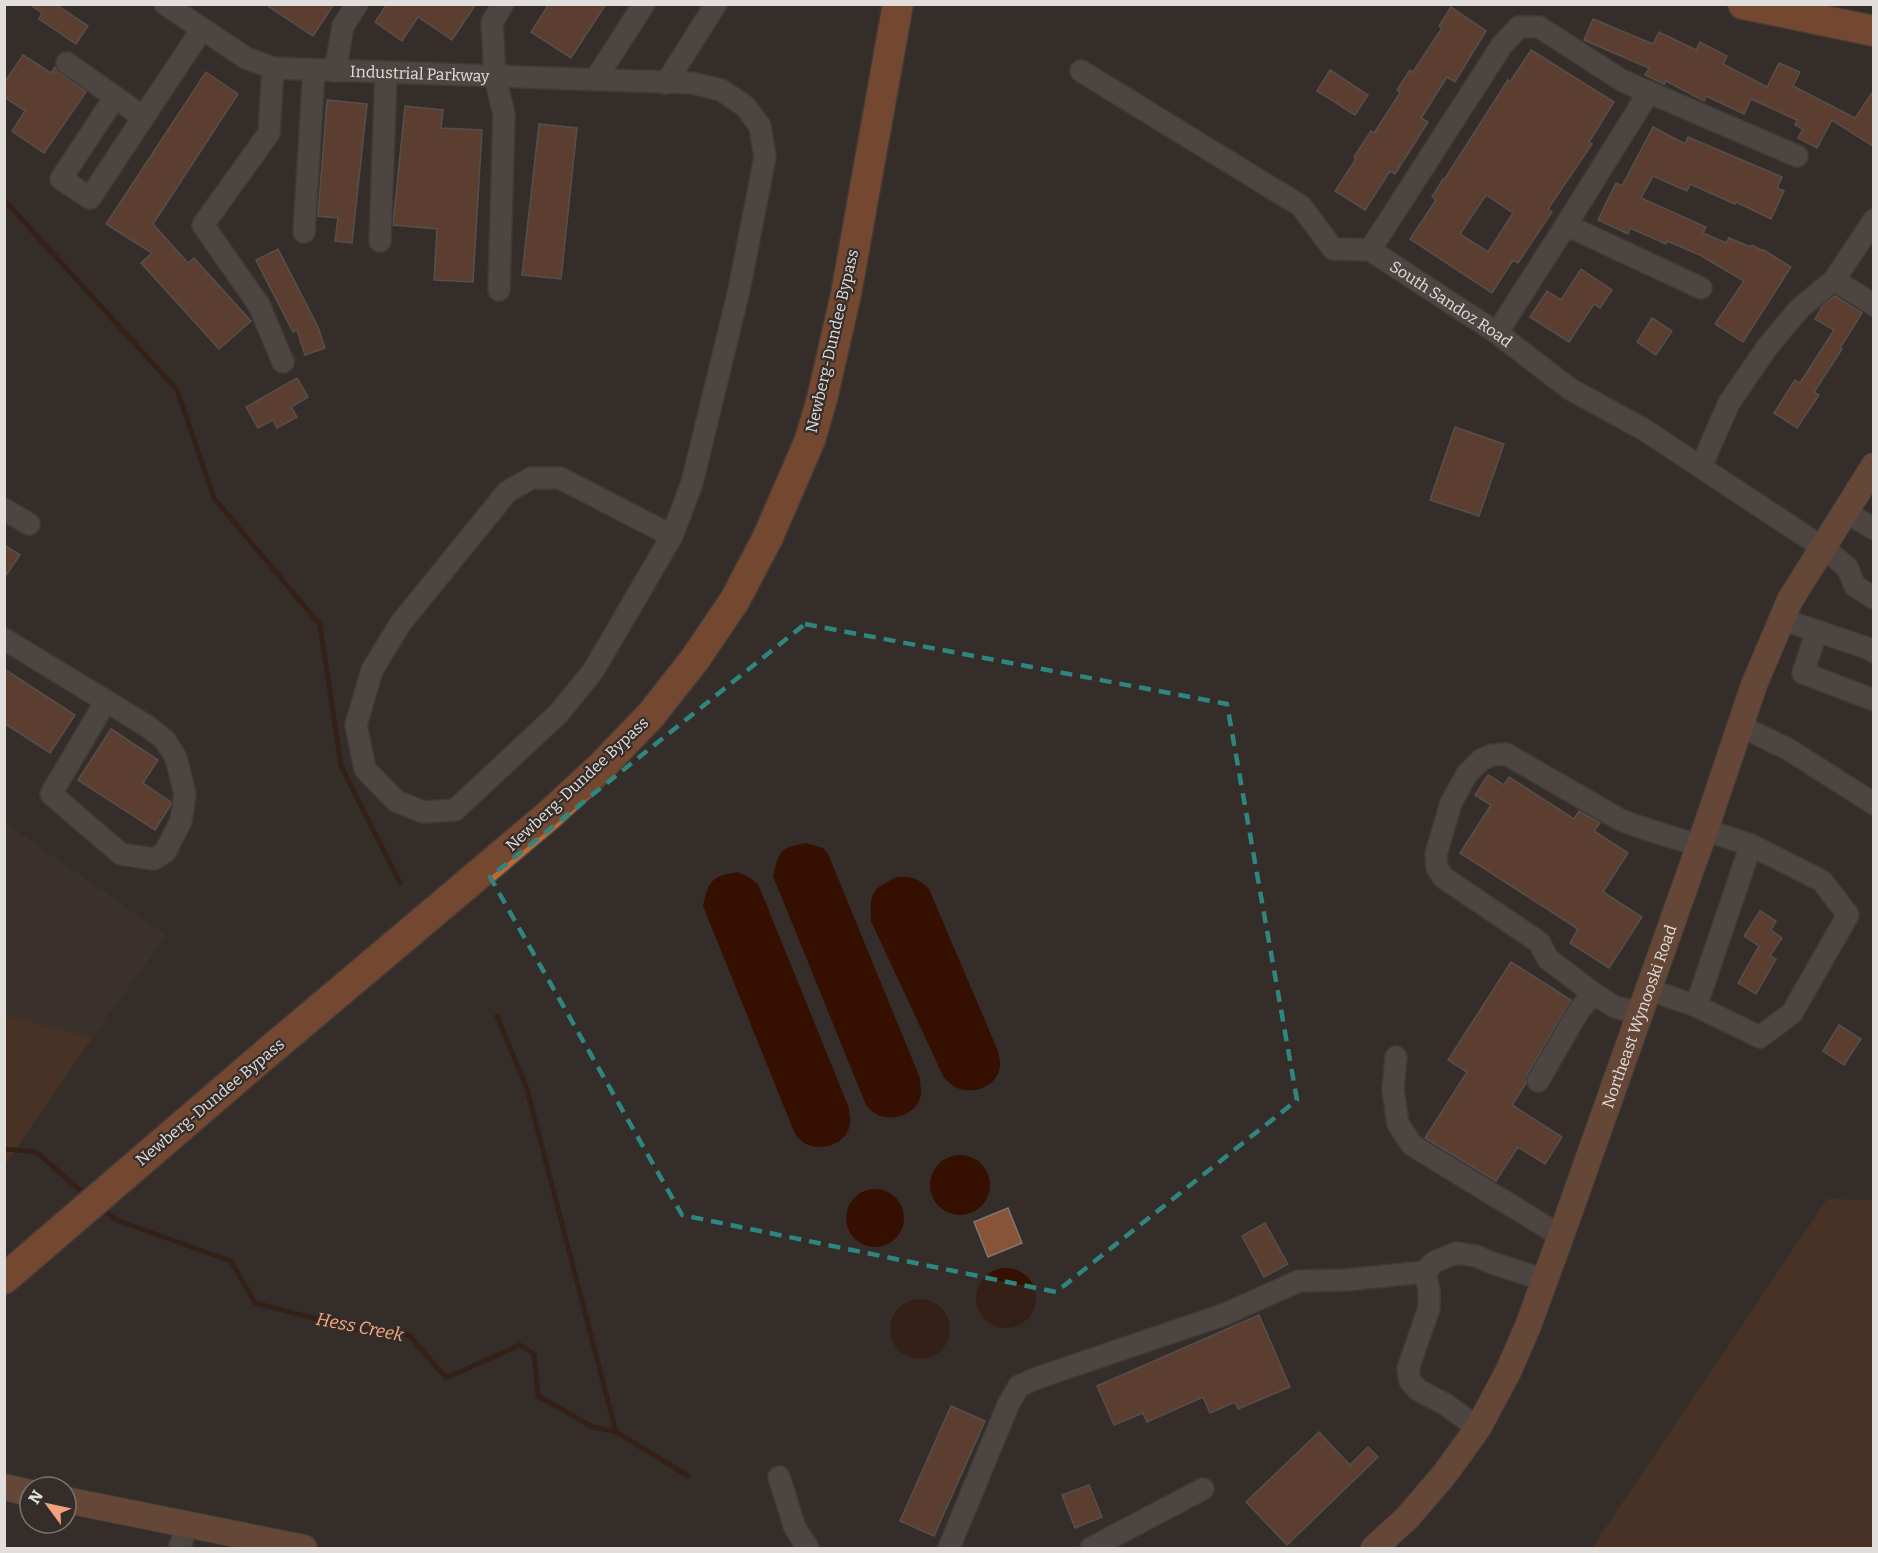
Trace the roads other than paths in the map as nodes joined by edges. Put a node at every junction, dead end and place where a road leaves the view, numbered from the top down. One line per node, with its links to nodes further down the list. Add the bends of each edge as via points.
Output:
1 (165, 4): 8 (street, Industrial Parkway)
2 (357, 4): 13 (street, via 343,27)
3 (503, 4): 16 (street, via 492,22)
4 (644, 4): 17 (street)
5 (716, 4): 18 (street)
6 (898, 4): 61 (highway, Newberg-Dundee Bypass, via 846,294 810,440 768,537 735,600 695,659 651,715 550,814)
7 (1743, 4): 9 (highway)
8 (202, 29): 11 (street, Industrial Parkway, via 246,58); 21 (street)
9 (1874, 31)
10 (67, 63): 20 (street)
11 (273, 68): 12 (street, Industrial Parkway); 33 (street, via 269,133 203,225 258,304)
12 (314, 70): 13 (street, Industrial Parkway); 25 (street)
13 (335, 71): 15 (street, Industrial Parkway)
14 (1081, 71): 27 (street, via 1300,206 1333,249)
15 (386, 73): 16 (street, Industrial Parkway); 26 (street)
16 (495, 77): 17 (street, Industrial Parkway); 30 (street, via 504,114)
17 (595, 80): 18 (street, Industrial Parkway)
18 (666, 82): 40 (street, Industrial Parkway, via 721,90 745,106 760,126 765,157 740,290 692,483)
19 (1649, 93): 22 (street); 24 (street); 27 (street, via 1623,81 1539,27 1519,27 1502,45)
20 (115, 97): 21 (street); 21 (street, via 61,179 90,198)
21 (143, 117)
22 (1797, 156)
23 (1874, 220): 28 (street)
24 (1566, 225): 29 (street); 32 (street)
25 (304, 232)
26 (380, 241)
27 (1370, 250): 32 (street, South Sandoz Road)
28 (1834, 280): 31 (street); 35 (street, via 1799,309 1768,346 1729,403)
29 (1701, 288)
30 (499, 290)
31 (1872, 299)
32 (1497, 333): 35 (street, South Sandoz Road, via 1570,389)
33 (283, 362)
34 (1874, 466): 37 (main road, Northeast Wynooski Road)
35 (1701, 467): 41 (street, South Sandoz Road)
36 (4, 509): 38 (street)
37 (1844, 511): 39 (street); 41 (main road, Northeast Wynooski Road)
38 (29, 524)
39 (1874, 529)
40 (672, 536): 40 (street, Industrial Parkway, via 592,671 559,713 455,810 423,812 396,801 365,769 356,725 372,670 400,624 507,492 531,478 560,478)
41 (1822, 547): 42 (street, South Sandoz Road, via 1847,567 1855,586); 43 (main road, Northeast Wynooski Road)
42 (1874, 598)
43 (1781, 619): 44 (street); 49 (main road, Northeast Wynooski Road)
44 (1817, 632): 46 (street); 47 (street, via 1803,673)
45 (4, 639): 48 (street)
46 (1874, 652)
47 (1874, 700)
48 (106, 701): 48 (street, via 165,740 176,758 185,794 181,821 165,852 154,859 121,854 51,794)
49 (1740, 726): 50 (street, via 1788,749); 51 (main road, Northeast Wynooski Road)
50 (1874, 804)
51 (1702, 838): 52 (street); 53 (main road, Northeast Wynooski Road); 54 (street, via 1636,827 1506,754 1481,760 1467,774 1451,803 1436,854 1437,868 1444,878 1539,942 1548,959)
52 (1750, 845): 55 (street); 55 (street, via 1822,880 1848,915 1792,1013 1760,1037)
53 (1647, 989): 55 (street); 56 (main road, Northeast Wynooski Road)
54 (1593, 993): 56 (street, via 1615,1007); 58 (street)
55 (1696, 1006)
56 (1639, 1013): 59 (main road, Northeast Wynooski Road)
57 (1395, 1057): 59 (street, via 1393,1090 1398,1124 1412,1145)
58 (1538, 1081)
59 (1561, 1236): 62 (main road, Northeast Wynooski Road)
60 (1425, 1272): 62 (street, via 1434,1262 1456,1253); 63 (street, via 1430,1308 1408,1369 1410,1381); 72 (street, via 1299,1281 1223,1315 1072,1364 1019,1386)
61 (4, 1279)
62 (1545, 1280): 63 (main road, Northeast Wynooski Road, via 1508,1372)
63 (1478, 1428): 73 (main road, Northeast Wynooski Road, via 1407,1518)
64 (779, 1477): 71 (street, via 795,1528)
65 (1203, 1489): 68 (street)
66 (78, 1502): 67 (main road)
67 (188, 1525): 69 (street); 70 (main road)
68 (1102, 1546)
69 (179, 1548)
70 (304, 1548)
71 (808, 1548)
72 (949, 1548)
73 (1374, 1548)

